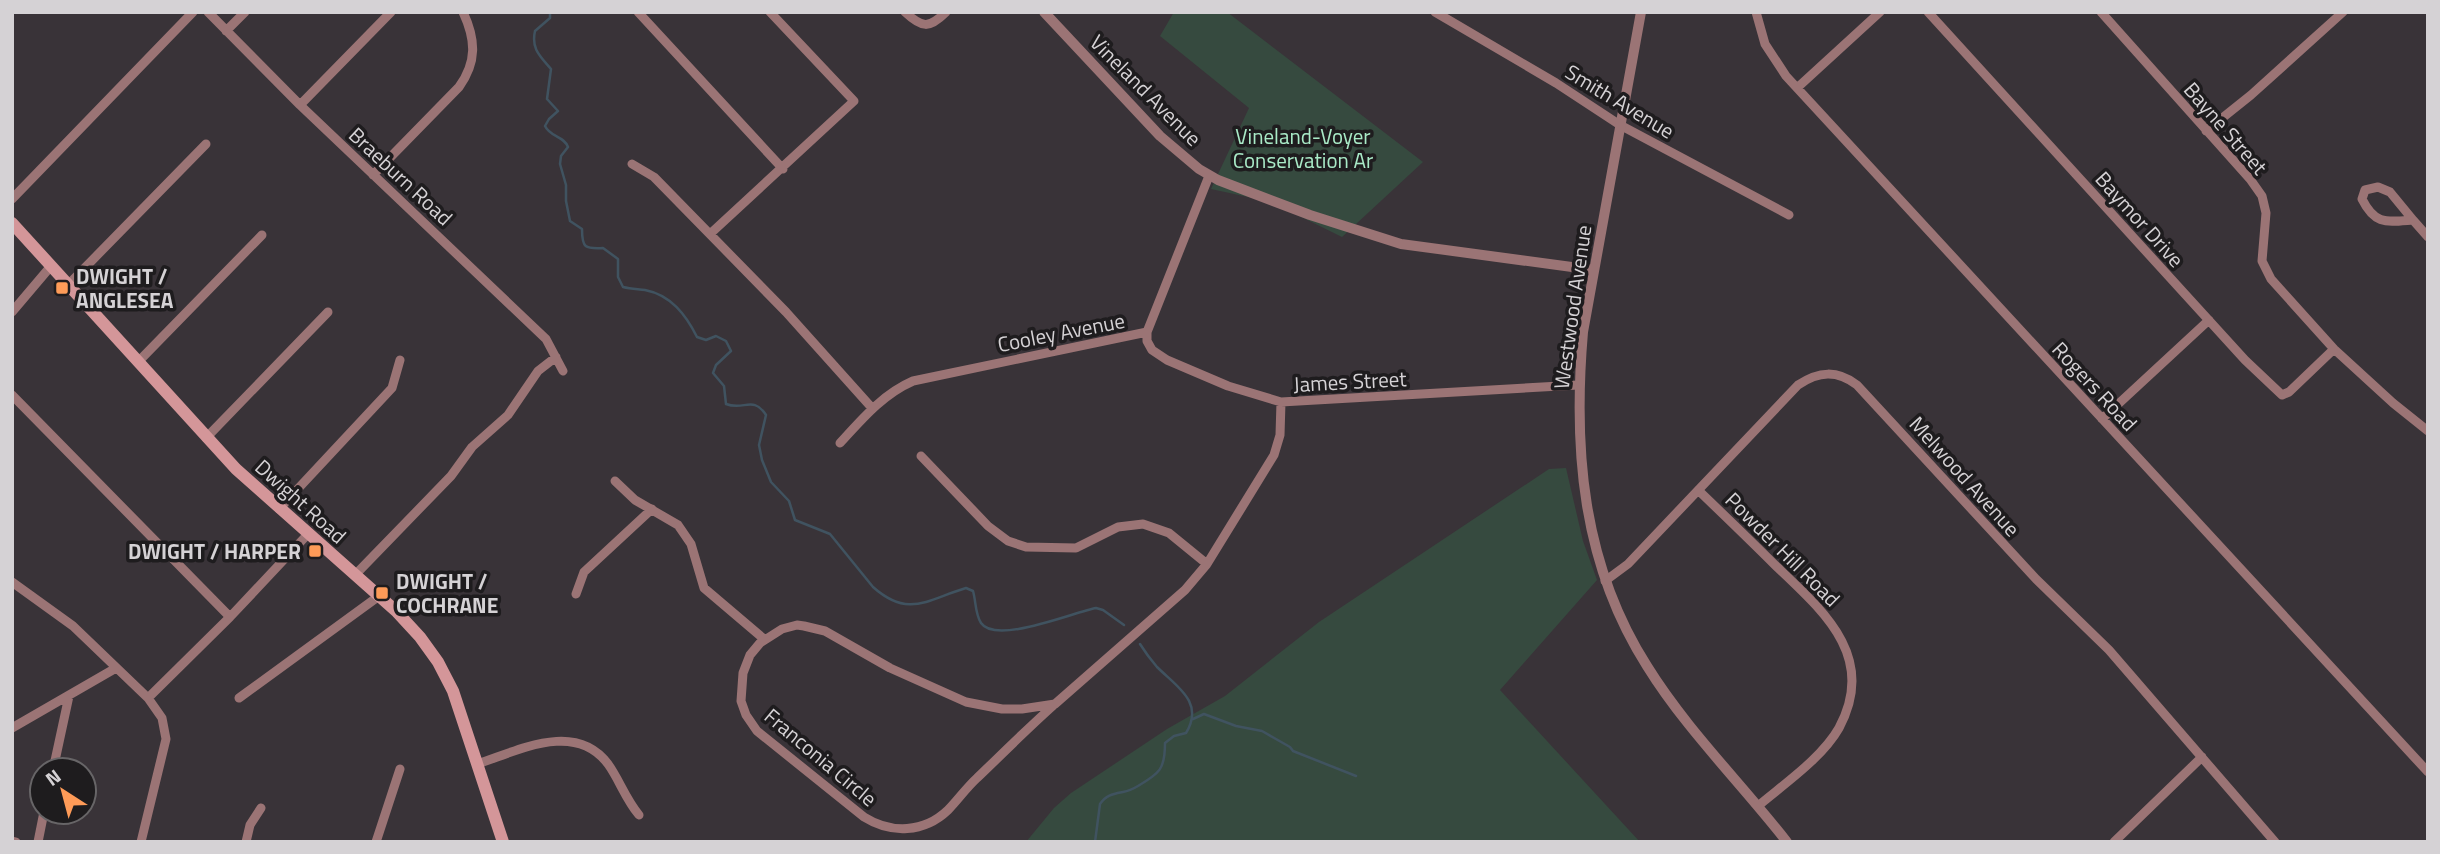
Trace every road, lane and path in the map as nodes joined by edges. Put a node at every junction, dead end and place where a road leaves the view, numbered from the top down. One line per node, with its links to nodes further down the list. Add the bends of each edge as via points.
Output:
1 (193, 12): 28 (street)
2 (208, 12): 18 (street, Braeburn Road)
3 (245, 12): 18 (street)
4 (391, 12): 20 (street)
5 (463, 12): 26 (street, via 473,47 467,76)
6 (638, 12): 25 (street)
7 (770, 12): 25 (street, via 854,102)
8 (905, 12): 9 (street, via 920,24 933,24)
9 (946, 12)
10 (1044, 12): 27 (street, Vineland Avenue, via 1160,136)
11 (1435, 12): 21 (street, Smith Avenue)
12 (1641, 12): 21 (street, Westwood Avenue)
13 (1756, 12): 19 (street, Rogers Road, via 1767,48)
14 (1880, 12): 19 (street)
15 (1928, 12): 40 (street, Baymor Drive)
16 (2101, 12): 22 (street, Bayne Street)
17 (2343, 12): 22 (street)
18 (226, 31): 20 (street, Braeburn Road)
19 (1797, 88): 51 (street, Rogers Road)
20 (300, 105): 26 (street, Braeburn Road)
21 (1620, 125): 29 (street, Smith Avenue); 36 (street, Westwood Avenue)
22 (2206, 131): 42 (street, Bayne Street, via 2263,196 2262,261 2271,279)
23 (206, 144): 37 (street)
24 (632, 164): 32 (street, via 654,177)
25 (783, 169): 32 (street)
26 (373, 174): 43 (street, Braeburn Road, via 547,339)
27 (1209, 176): 36 (street, Vineland Avenue, via 1401,244); 41 (street, Cooley Avenue)
28 (12, 199)
29 (1789, 215)
30 (2413, 220): 30 (street, via 2377,220 2362,199 2365,190 2378,187 2390,192); 34 (street)
31 (12, 223): 35 (main road, Dwight Road)
32 (709, 234): 50 (street)
33 (262, 235): 45 (street)
34 (2428, 237)
35 (51, 266): 37 (main road, Dwight Road); 38 (street)
36 (1594, 270): 47 (street, Westwood Avenue)
37 (68, 285): 45 (main road, Dwight Road)
38 (12, 312)
39 (328, 312): 53 (street)
40 (2209, 320): 42 (street, Baymor Drive, via 2282,395); 51 (street)
41 (1147, 332): 49 (street, James Street, via 1152,350 1167,360); 50 (street, Cooley Avenue, via 918,379)
42 (2334, 349): 52 (street, Bayne Street)
43 (556, 357): 46 (street, Braeburn Road); 62 (street, via 538,371 508,415 472,447 451,476)
44 (400, 360): 58 (street, via 392,388)
45 (138, 362): 53 (main road, Dwight Road)
46 (563, 371)
47 (1578, 386): 49 (street, James Street); 63 (street, Westwood Avenue, via 1582,480)
48 (12, 396): 67 (street)
49 (1281, 402): 61 (street, Franconia Circle, via 1274,455)
50 (872, 408): 54 (street, Cooley Avenue)
51 (2102, 419): 79 (street, Rogers Road)
52 (2428, 431)
53 (206, 438): 58 (main road, Dwight Road)
54 (840, 443)
55 (921, 456): 61 (street, via 1002,538 1020,545 1076,548 1118,527 1143,524 1169,533)
56 (615, 481): 59 (street)
57 (1698, 490): 63 (street, Melwood Avenue, via 1628,565); 76 (street, Melwood Avenue, via 1798,385 1820,374 1849,379 2036,579 2109,650); 80 (street, Powder Hill Road, via 1823,611 1840,636 1850,667 1849,701 1838,729 1821,752)
58 (279, 509): 60 (main road, Dwight Road)
59 (652, 509): 65 (street, via 584,572); 68 (street, via 687,536 708,592)
60 (308, 534): 62 (main road, Dwight Road); 67 (street)
61 (1207, 564): 73 (street, Franconia Circle, via 1185,590)
62 (355, 575): 66 (main road, Dwight Road)
63 (1605, 581): 80 (street, Westwood Avenue, via 1647,667)
64 (12, 582): 69 (street, via 73,626)
65 (576, 594)
66 (379, 596): 72 (street); 77 (main road, Dwight Road, via 415,630 442,668)
67 (230, 617): 71 (street)
68 (764, 639): 73 (street, via 792,626 817,629 966,702 1002,709); 73 (street, Franconia Circle, via 750,655 743,673 741,701 749,720 852,807 887,828 912,829 941,816)
69 (116, 667): 70 (street); 71 (street)
70 (69, 696): 74 (street); 75 (street)
71 (148, 698): 83 (street, via 162,718 166,739)
72 (239, 698)
73 (1055, 704)
74 (12, 728)
75 (56, 756)
76 (2202, 757): 88 (street); 89 (street, Melwood Avenue)
77 (477, 764): 82 (street, via 552,741 578,743 607,762); 86 (main road, Dwight Road)
78 (400, 769): 85 (street)
79 (2428, 772)
80 (1758, 806): 87 (street, Westwood Avenue)
81 (261, 808): 84 (street)
82 (639, 815)
83 (141, 842)
84 (246, 842)
85 (376, 842)
86 (502, 842)
87 (1787, 842)
88 (2114, 842)
89 (2275, 842)

